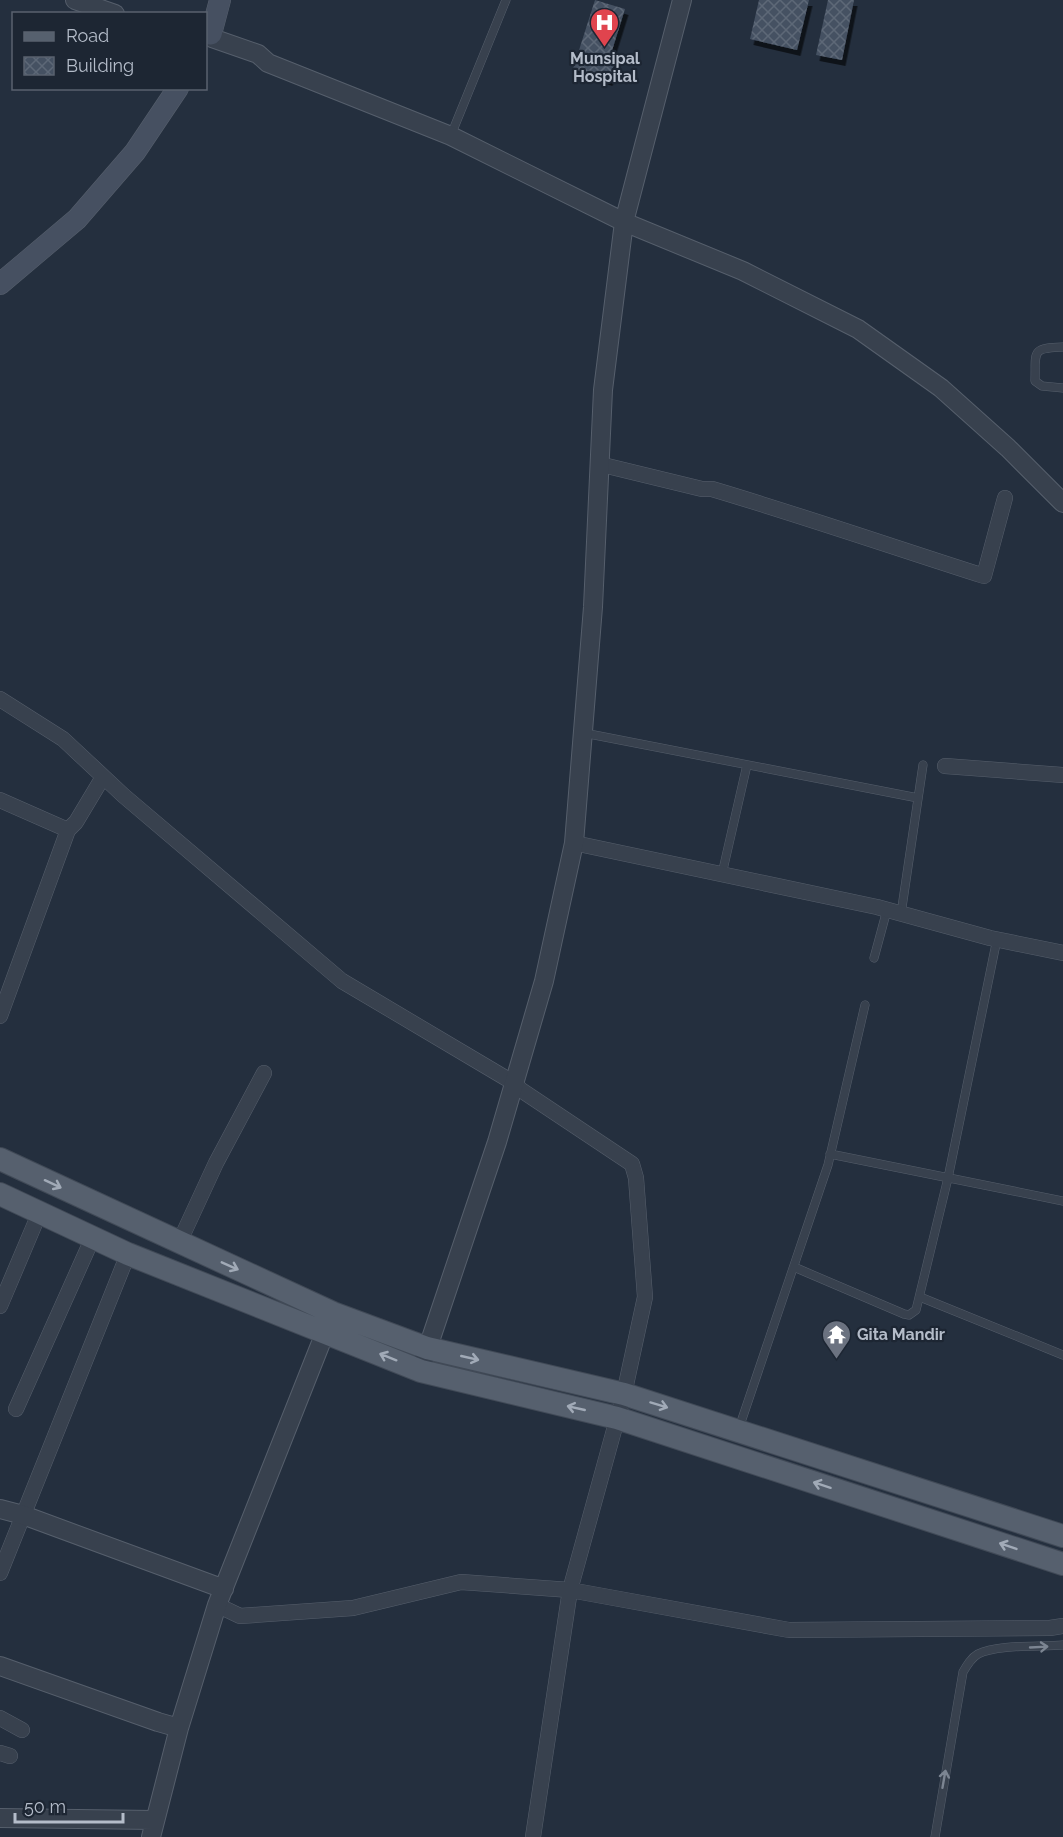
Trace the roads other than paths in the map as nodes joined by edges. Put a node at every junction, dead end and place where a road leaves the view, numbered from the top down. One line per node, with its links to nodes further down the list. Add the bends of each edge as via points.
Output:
1 (75, 0): 5 (street)
2 (220, 0): 6 (main road)
3 (506, 0): 9 (lane)
4 (682, 0): 10 (street)
5 (109, 12)
6 (209, 40): 9 (street, via 258,54 268,63)
7 (162, 90): 11 (main road, via 126,146 69,212)
8 (177, 90): 12 (main road, via 135,152 77,219)
9 (451, 136): 10 (street)
10 (624, 222): 15 (street, via 603,390); 17 (street, via 743,271 858,329 941,388)
11 (0, 271)
12 (0, 284)
13 (1063, 347): 14 (lane, via 1039,350 1035,381 1042,386)
14 (1063, 388)
15 (599, 464): 16 (street, via 712,489 984,576); 19 (street)
16 (1005, 498)
17 (1063, 503)
18 (0, 699): 24 (street, via 63,740)
19 (583, 733): 20 (lane); 28 (street)
20 (747, 765): 25 (lane); 29 (lane)
21 (923, 765): 25 (lane)
22 (945, 766): 23 (street)
23 (1063, 775)
24 (103, 777): 27 (street); 37 (street, via 342,981)
25 (918, 798): 30 (lane)
26 (0, 800): 27 (street)
27 (68, 830): 35 (street)
28 (574, 843): 29 (street); 37 (street, via 544,981)
29 (722, 875): 30 (street)
30 (894, 912): 31 (street); 33 (lane)
31 (997, 939): 32 (street); 40 (lane)
32 (1063, 953)
33 (874, 958)
34 (865, 1005): 38 (lane)
35 (0, 1016)
36 (264, 1073): 45 (street)
37 (514, 1083): 51 (street); 54 (street, via 632,1164 645,1297)
38 (830, 1154): 40 (lane); 47 (lane)
39 (0, 1159): 45 (main road, one-way to 45)
40 (948, 1178): 42 (lane); 48 (lane)
41 (0, 1194): 43 (main road)
42 (1063, 1201)
43 (39, 1214): 44 (main road); 49 (street)
44 (93, 1237): 46 (main road); 55 (street)
45 (179, 1243): 50 (main road, one-way to 50)
46 (128, 1254): 50 (main road); 59 (street)
47 (794, 1267): 48 (lane, via 904,1314 913,1314); 57 (lane)
48 (920, 1297): 52 (lane)
49 (0, 1306)
50 (329, 1322): 51 (main road); 53 (main road, one-way to 50); 64 (street)
51 (427, 1348): 53 (street); 54 (main road, one-way to 54)
52 (1063, 1355)
53 (422, 1371): 56 (main road, one-way to 53)
54 (624, 1394): 56 (street); 57 (main road, one-way to 57)
55 (16, 1409)
56 (617, 1418): 61 (main road, one-way to 56); 63 (street)
57 (739, 1430): 60 (main road)
58 (0, 1509): 59 (street)
59 (23, 1515): 62 (street); 64 (street)
60 (1063, 1536)
61 (1063, 1564)
62 (0, 1573)
63 (570, 1590): 64 (street, via 461,1582 353,1608 240,1616); 65 (street, via 789,1630); 73 (street)
64 (221, 1597): 69 (street)
65 (1063, 1626)
66 (1063, 1645): 74 (lane, one-way to 66, via 963,1672 969,1661 993,1649)
67 (0, 1666): 69 (street)
68 (0, 1718): 70 (street)
69 (179, 1728): 72 (street)
70 (22, 1730)
71 (0, 1818): 72 (street)
72 (153, 1829)
73 (533, 1837)
74 (935, 1837)

